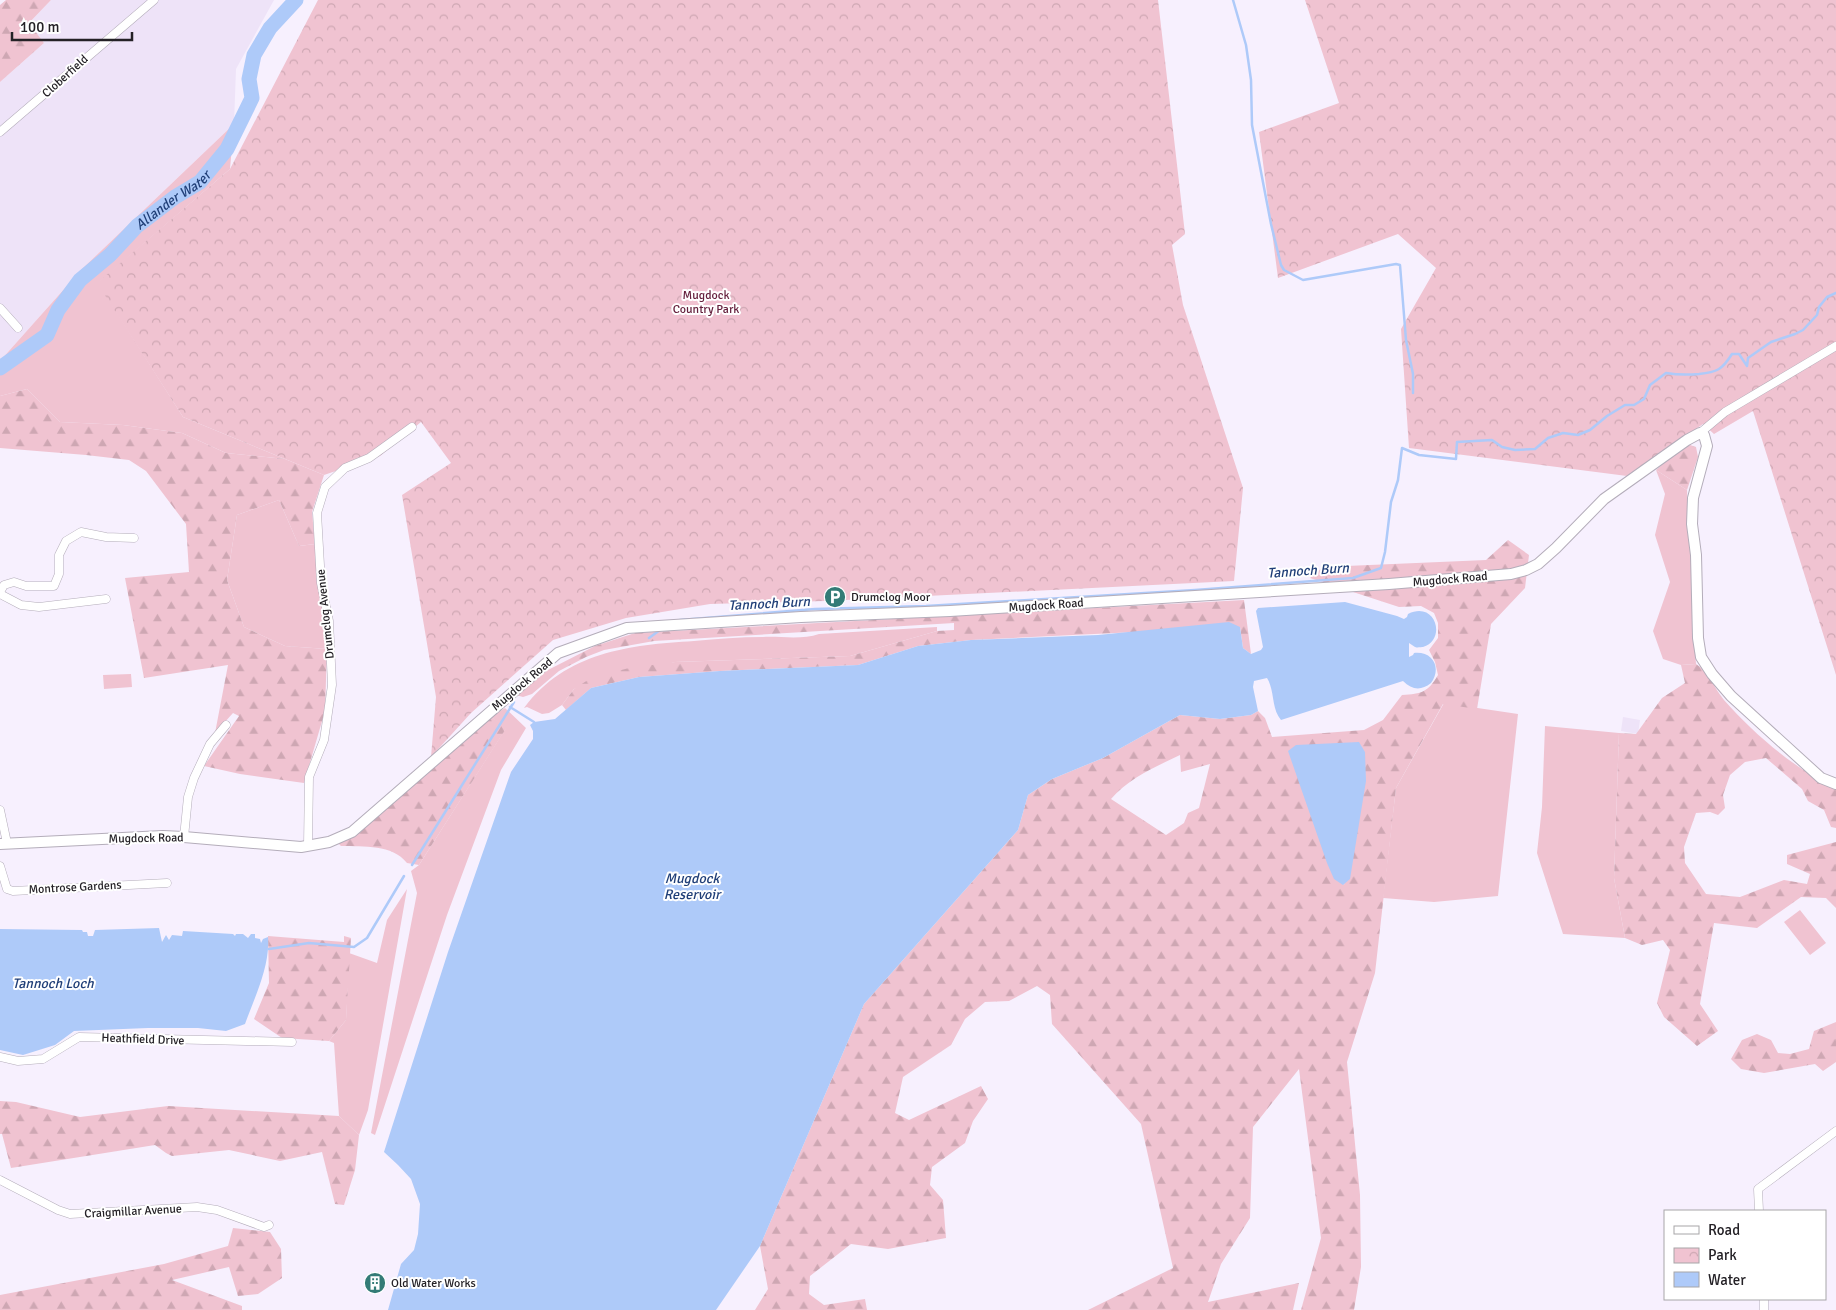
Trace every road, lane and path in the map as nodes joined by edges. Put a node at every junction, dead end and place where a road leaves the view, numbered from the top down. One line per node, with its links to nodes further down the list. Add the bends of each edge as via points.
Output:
1 (154, 0): 2 (street, Cloberfield)
2 (0, 132)
3 (0, 308): 4 (street)
4 (18, 328)
5 (1836, 346): 7 (street, via 1725,412)
6 (412, 427): 16 (street, Drumclog Avenue, via 369,458 345,468 325,486 317,513 321,583 329,621 332,685 324,740 309,777)
7 (1700, 433): 12 (street, via 1704,435 1707,446 1693,498 1692,524 1701,657 1731,696 1821,778); 16 (street, Mugdock Road, via 1604,499 1538,564 1511,574 950,611 627,628 558,653 352,832 329,842)
8 (134, 538): 9 (street, via 81,532 66,541 59,555 59,574 54,586 26,586 14,582 4,585)
9 (1, 590): 10 (street, via 21,605 39,607)
10 (106, 599)
11 (226, 725): 14 (street, via 210,744 194,778 188,797)
12 (1836, 784)
13 (0, 810): 15 (street)
14 (184, 837): 15 (street, Mugdock Road); 16 (street, Mugdock Road)
15 (4, 843)
16 (308, 846)
17 (0, 866): 18 (street, Montrose Gardens, via 7,889 13,891)
18 (167, 883)
19 (292, 1042): 20 (street, Heathfield Drive, via 79,1037 43,1059 18,1061)
20 (0, 1057)
21 (1836, 1131): 23 (street, via 1758,1189)
22 (0, 1180): 24 (street, Craigmillar Avenue, via 70,1214 197,1207 217,1210 264,1227)
23 (1758, 1210)
24 (269, 1225)

